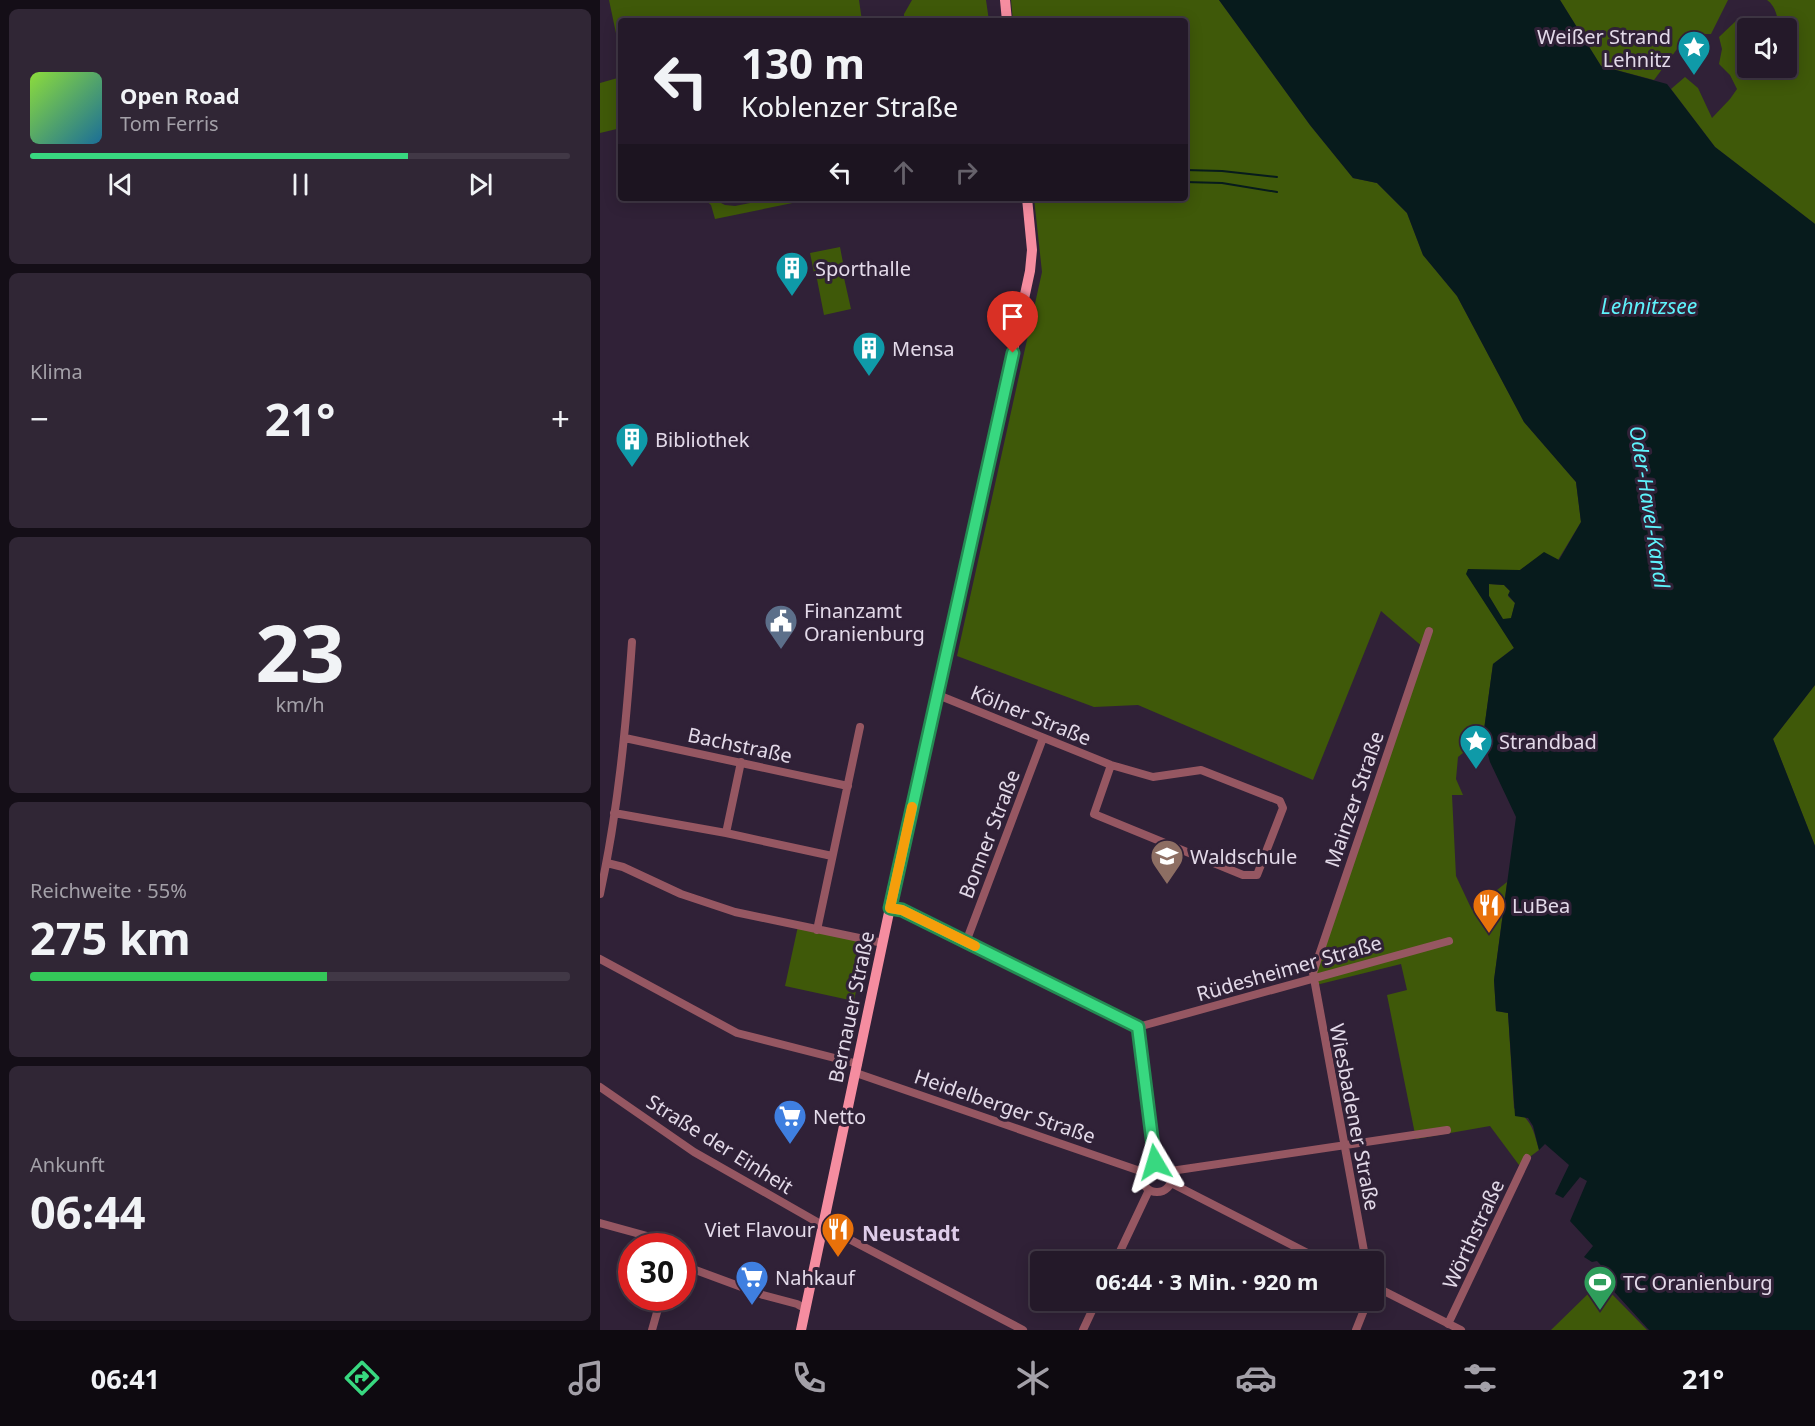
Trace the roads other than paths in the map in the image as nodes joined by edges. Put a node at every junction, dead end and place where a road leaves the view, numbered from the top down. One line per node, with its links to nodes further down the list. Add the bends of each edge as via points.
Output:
1 (1005, 0): 2 (main road)
2 (1007, 18)
3 (1027, 201): 6 (main road, Bernauer Straße, via 1030,271)
4 (1429, 631): 24 (street, Mainzer Straße)
5 (632, 642): 8 (street)
6 (938, 695): 9 (street, Kölner Straße); 18 (main road, Bernauer Straße)
7 (860, 726): 12 (street)
8 (625, 738): 10 (street, Bachstraße); 13 (street)
9 (1043, 738): 11 (street, Kölner Straße); 21 (street, Bonner Straße)
10 (741, 762): 12 (street, Bachstraße); 14 (street)
11 (1111, 765): 11 (street, Kölner Straße, via 1094,814 1243,875 1257,875 1283,808 1280,801 1201,770 1153,777)
12 (848, 786): 15 (street)
13 (614, 813): 14 (street); 16 (street)
14 (726, 833): 15 (street)
15 (832, 856): 19 (street)
16 (607, 863): 17 (street); 19 (street, via 735,912)
17 (600, 894)
18 (890, 908): 21 (street, via 902,910); 22 (main road, Bernauer Straße)
19 (817, 930): 22 (street)
20 (1449, 941): 24 (street, Rüdesheimer Straße)
21 (966, 942): 25 (street)
22 (883, 943): 26 (main road, Bernauer Straße)
23 (600, 959): 26 (street, Heidelberger Straße, via 737,1033)
24 (1313, 978): 25 (street, Rüdesheimer Straße); 29 (street, Wiesbadener Straße)
25 (1138, 1027): 31 (street)
26 (857, 1069): 32 (street, Heidelberger Straße); 37 (main road, Bernauer Straße)
27 (600, 1087): 37 (street, Straße der Einheit, via 694,1152)
28 (1447, 1130): 29 (street)
29 (1344, 1146): 33 (street); 41 (street, Wiesbadener Straße)
30 (1527, 1158): 48 (street, Wörthstraße)
31 (1155, 1162): 32 (street); 33 (street, via 1164,1164)
32 (1143, 1172): 35 (street, via 1143,1184)
33 (1171, 1172): 34 (street)
34 (1171, 1183): 35 (street, via 1160,1192); 40 (street)
35 (1149, 1190): 39 (street)
36 (600, 1223): 38 (street)
37 (824, 1226): 44 (main road, Bernauer Straße); 51 (street, Straße der Einheit)
38 (636, 1233)
39 (1120, 1251)
40 (1304, 1251)
41 (1364, 1251)
42 (696, 1269): 44 (street)
43 (1384, 1292): 48 (street)
44 (806, 1309): 50 (main road, Bernauer Straße)
45 (657, 1311): 49 (street)
46 (1092, 1311): 52 (street)
47 (1364, 1311): 53 (street)
48 (1448, 1324): 54 (street)
49 (652, 1330)
50 (801, 1330)
51 (1023, 1330)
52 (1083, 1330)
53 (1356, 1330)
54 (1461, 1330)

